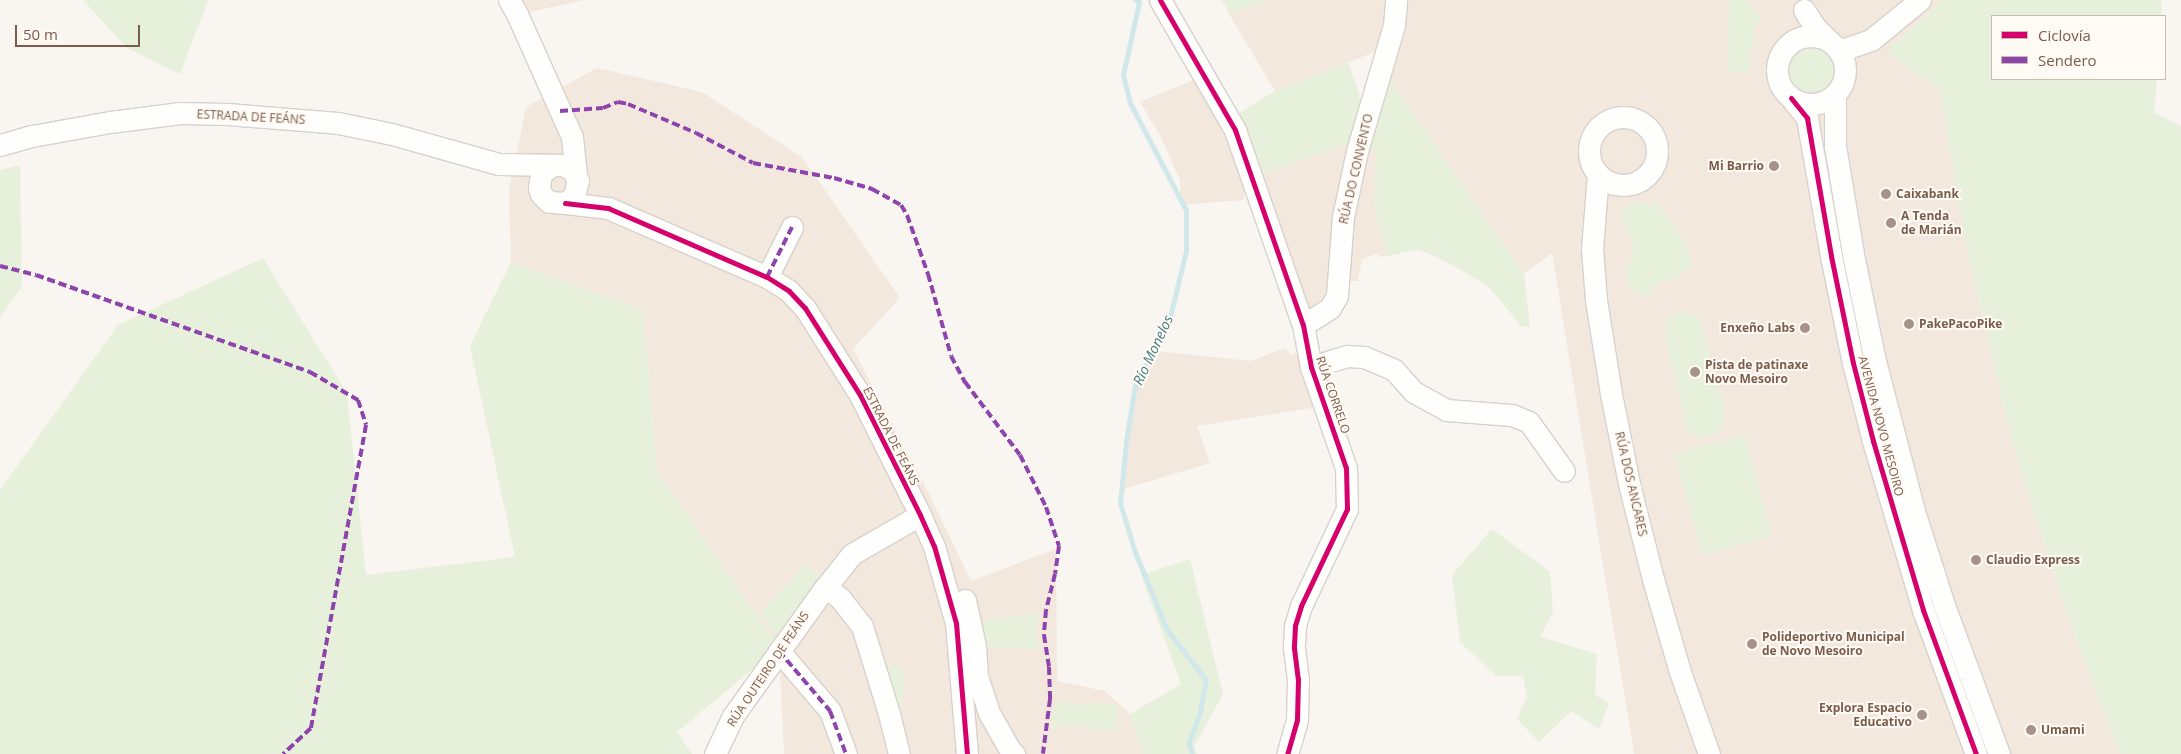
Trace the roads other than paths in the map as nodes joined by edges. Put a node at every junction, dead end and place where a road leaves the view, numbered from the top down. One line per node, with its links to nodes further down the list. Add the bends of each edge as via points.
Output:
1 (509, 0): 13 (street, via 560,112)
2 (1160, 0): 22 (street, RÚA CORRELO, via 1235,130)
3 (1396, 0): 22 (street, RÚA DO CONVENTO, via 1394,25 1357,152 1343,217 1337,296 1330,308)
4 (1920, 0): 7 (street)
5 (1804, 5): 6 (street, via 1802,28); 8 (street, via 1815,27)
6 (1796, 39): 8 (street, via 1820,37); 10 (street, via 1780,56 1777,67 1778,79)
7 (1871, 40): 8 (street); 9 (street, via 1858,65)
8 (1834, 47): 9 (street, via 1844,62)
9 (1838, 90): 10 (street, via 1825,102 1814,104); 37 (street, AVENIDA NOVO MESOIRO, via 1835,146 1875,362 1914,511)
10 (1791, 98): 36 (street, AVENIDA NOVO MESOIRO, via 1807,118 1841,305 1873,441 1923,610)
11 (0, 145): 12 (street, ESTRADA DE FEÁNS, via 110,122 180,113 228,114 338,123 392,134)
12 (499, 164): 13 (street, ESTRADA DE FEÁNS); 16 (street, ESTRADA DE FEÁNS)
13 (566, 171): 16 (street, via 545,169 539,181); 17 (street, via 574,196); 19 (street, ESTRADA DE FEÁNS)
14 (1598, 174): 15 (street); 15 (street, RÚA DOS ANCARES, via 1589,153 1590,141 1596,131 1615,118 1627,117 1638,121 1654,138 1655,161 1641,180); 18 (street, RÚA DOS ANCARES)
15 (1618, 185): 18 (street)
16 (541, 194): 17 (street, ESTRADA DE FEÁNS, via 549,202)
17 (565, 202): 19 (street, ESTRADA DE FEÁNS)
18 (1597, 206): 35 (street, RÚA DOS ANCARES, via 1592,249 1596,300 1630,488 1680,672)
19 (608, 208): 21 (street, ESTRADA DE FEÁNS)
20 (792, 226): 21 (street)
21 (767, 277): 25 (street, ESTRADA DE FEÁNS, via 789,291 805,308 860,395)
22 (1303, 325): 23 (street, RÚA CORRELO)
23 (1311, 367): 24 (street, via 1347,356 1364,358 1394,370 1414,392 1446,410 1512,415 1529,422); 34 (street, RÚA CORRELO, via 1340,445 1349,495 1343,522 1301,606 1295,626 1297,720)
24 (1564, 471)
25 (920, 514): 26 (street, ESTRADA DE FEÁNS); 27 (street, RÚA OUTEIRO DE FEÁNS, via 852,554)
26 (944, 577): 32 (street, ESTRADA DE FEÁNS, via 956,623); 33 (street, via 963,594 975,646 977,676 989,713)
27 (825, 587): 28 (street, RÚA OUTEIRO DE FEÁNS); 31 (street, via 840,598 862,626)
28 (779, 651): 29 (street, RÚA OUTEIRO DE FEÁNS, via 733,716); 30 (street, via 830,711)
29 (716, 754)
30 (846, 754)
31 (899, 754)
32 (967, 754)
33 (1014, 754)
34 (1287, 754)
35 (1709, 754)
36 (1976, 754)
37 (1998, 754)

